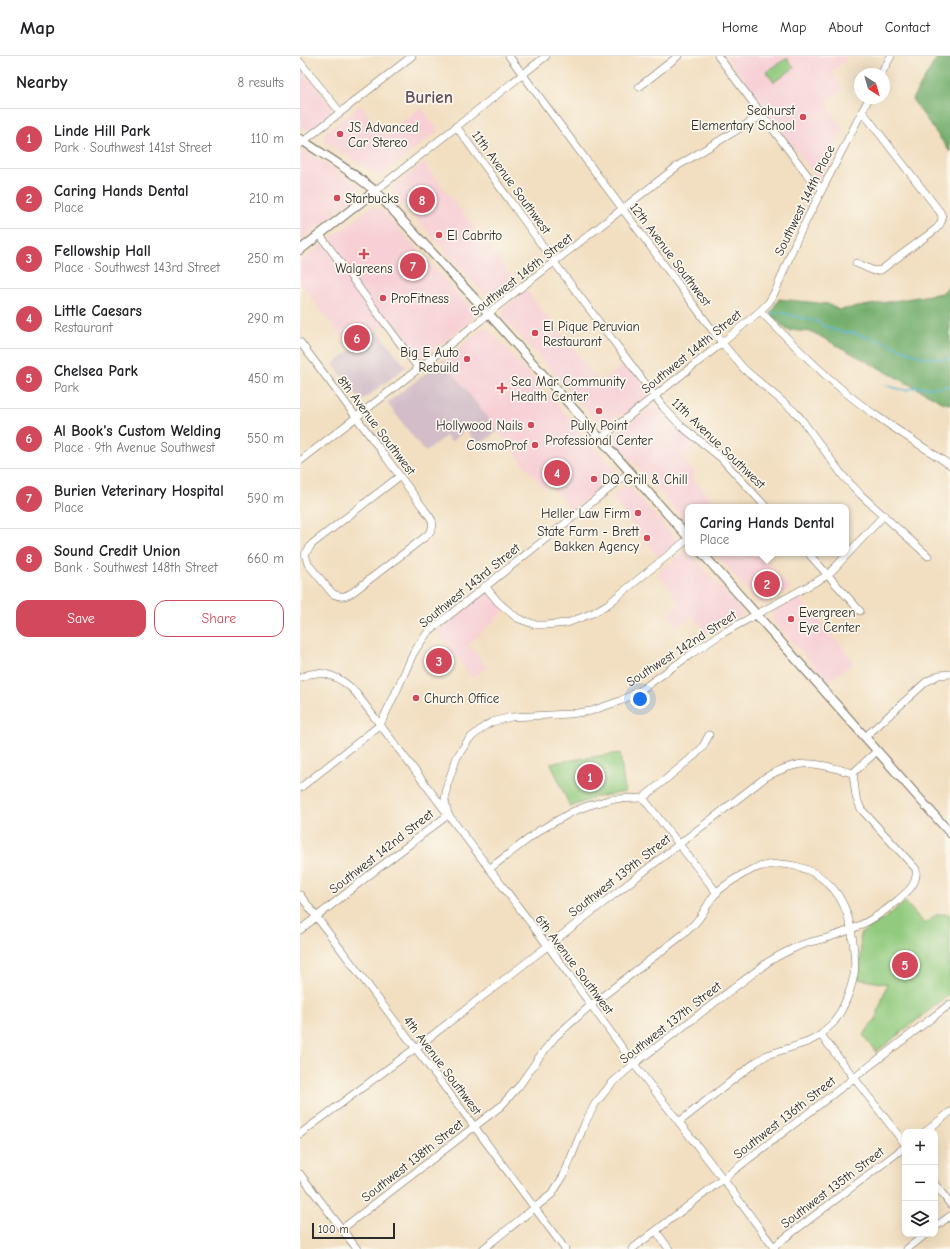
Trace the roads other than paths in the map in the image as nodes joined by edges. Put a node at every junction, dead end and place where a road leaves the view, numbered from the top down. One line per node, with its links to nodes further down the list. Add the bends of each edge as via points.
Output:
1 (412, 56): 13 (street)
2 (509, 56): 9 (street, 12th Avenue Southwest)
3 (546, 56): 9 (street)
4 (678, 56): 10 (street)
5 (718, 56): 14 (street)
6 (891, 56): 8 (street)
7 (300, 62): 13 (street)
8 (884, 68)
9 (522, 74): 15 (street); 19 (street, 12th Avenue Southwest)
10 (639, 86)
11 (866, 104): 12 (street, Southwest 144th Place)
12 (862, 111): 17 (street, Southwest 144th Place); 23 (street, via 942,217 936,229 881,270 874,271)
13 (340, 112): 16 (street)
14 (762, 115): 17 (street, via 808,176); 19 (street, Southwest 146th Street, via 679,165)
15 (456, 126): 18 (street); 22 (street, 11th Avenue Southwest)
16 (301, 141): 18 (main road, via 343,166)
17 (822, 188): 24 (street, Southwest 144th Place, via 776,290)
18 (375, 191): 20 (main road); 25 (main road)
19 (623, 209): 22 (street, Southwest 146th Street); 27 (street, 12th Avenue Southwest)
20 (320, 235): 21 (main road); 28 (street)
21 (300, 250)
22 (554, 262): 25 (street, Southwest 146th Street); 29 (street, 11th Avenue Southwest)
23 (856, 263)
24 (760, 311): 27 (street, Southwest 144th Street); 33 (street, via 841,388)
25 (488, 313): 28 (street, Southwest 146th Street); 31 (main road)
26 (300, 342): 30 (street, 8th Avenue Southwest)
27 (722, 343): 29 (street, Southwest 144th Street); 37 (street, 12th Avenue Southwest, via 744,370 795,412 843,476)
28 (419, 369): 30 (street, Southwest 146th Street)
29 (655, 396): 31 (street, Southwest 144th Street); 36 (street, 11th Avenue Southwest, via 681,426 720,458)
30 (357, 418): 32 (street, Southwest 146th Street); 35 (street, 8th Avenue Southwest)
31 (600, 439): 34 (main road)
32 (300, 461)
33 (950, 465)
34 (630, 472): 38 (main road); 46 (street, Southwest 143rd Street)
35 (400, 476): 35 (street, 8th Avenue Southwest, via 433,520 431,529 425,537 347,596 341,597 332,593 308,564 305,554 312,544)
36 (763, 504)
37 (884, 515): 40 (street, Southwest 142nd Street); 44 (street, 12th Avenue Southwest)
38 (685, 535)
39 (685, 540): 46 (street, via 608,604 567,623 536,625 517,618 498,602)
40 (849, 552)
41 (705, 556): 48 (main road)
42 (811, 556): 45 (street)
43 (846, 556): 45 (street, Southwest 142nd Street)
44 (928, 556)
45 (828, 575): 47 (street); 48 (street, Southwest 142nd Street)
46 (485, 586): 51 (street, Southwest 143rd Street, via 428,632 420,642)
47 (860, 611)
48 (756, 614): 53 (main road); 58 (street, Southwest 142nd Street, via 694,652 638,692 620,701 581,713 511,717 485,726 469,739 457,757 447,785 445,800)
49 (950, 674): 53 (street, via 939,675 926,682)
50 (300, 678): 51 (street, 6th Avenue Southwest, via 314,673 342,680 356,693)
51 (380, 725): 56 (street, Southwest 143rd Street); 58 (street, 6th Avenue Southwest)
52 (710, 735): 57 (street, via 702,748)
53 (865, 737): 54 (main road)
54 (877, 751): 55 (street); 59 (main road)
55 (853, 773): 60 (street, Southwest 139th Street, via 805,763 779,770 766,777); 66 (street, Southwest 137th Street, via 856,797 861,809 916,869 916,880 903,896 876,918)
56 (300, 788)
57 (643, 798): 60 (street); 61 (street, via 612,800 572,812 540,830)
58 (448, 815): 61 (street, 6th Avenue Southwest); 64 (street, Southwest 142nd Street)
59 (950, 833)
60 (678, 844): 62 (street); 67 (street, Southwest 139th Street)
61 (489, 869): 67 (street, 6th Avenue Southwest)
62 (717, 893): 66 (street, via 752,870 788,864 800,867 818,875 835,891 845,910); 69 (street, Southwest 138th Street, via 699,919 686,932)
63 (300, 896): 64 (street, 4th Avenue Southwest)
64 (317, 918): 65 (street, Southwest 142nd Street); 71 (street, 4th Avenue Southwest)
65 (300, 930)
66 (851, 930): 70 (street, via 854,975 840,1013); 72 (street, Southwest 137th Street, via 784,952)
67 (548, 946): 69 (street, 6th Avenue Southwest); 71 (street, Southwest 139th Street)
68 (950, 1004): 73 (street, Southwest 136th Street)
69 (591, 1005): 72 (street, 6th Avenue Southwest); 76 (street, Southwest 138th Street, via 555,1037 509,1098)
70 (821, 1034): 73 (street); 75 (street, via 808,1042 767,1055)
71 (415, 1048): 76 (street, 4th Avenue Southwest); 78 (street, Southwest 139th Street)
72 (634, 1064): 75 (street, 6th Avenue Southwest); 85 (street, Southwest 137th Street, via 612,1083 595,1104 564,1175 547,1199)
73 (854, 1078): 79 (street); 82 (street, Southwest 136th Street)
74 (950, 1112): 77 (street)
75 (679, 1122): 82 (street, 6th Avenue Southwest)
76 (474, 1126): 85 (street, 4th Avenue Southwest); 88 (street, Southwest 138th Street)
77 (929, 1129)
78 (300, 1134)
79 (902, 1142)
80 (902, 1148): 91 (street, Southwest 135th Street)
81 (300, 1174): 88 (street)
82 (723, 1180): 89 (street, Southwest 136th Street); 91 (street, 6th Avenue Southwest)
83 (938, 1188): 84 (street)
84 (950, 1204)
85 (534, 1209): 93 (street, Southwest 137th Street); 94 (street, 4th Avenue Southwest)
86 (950, 1216): 87 (street)
87 (938, 1225)
88 (342, 1229): 92 (street)
89 (656, 1231): 95 (street, Southwest 136th Street); 96 (street)
90 (922, 1237): 97 (street)
91 (774, 1248)
92 (357, 1249)
93 (483, 1249)
94 (565, 1249)
95 (632, 1249)
96 (669, 1249)
97 (907, 1249)

